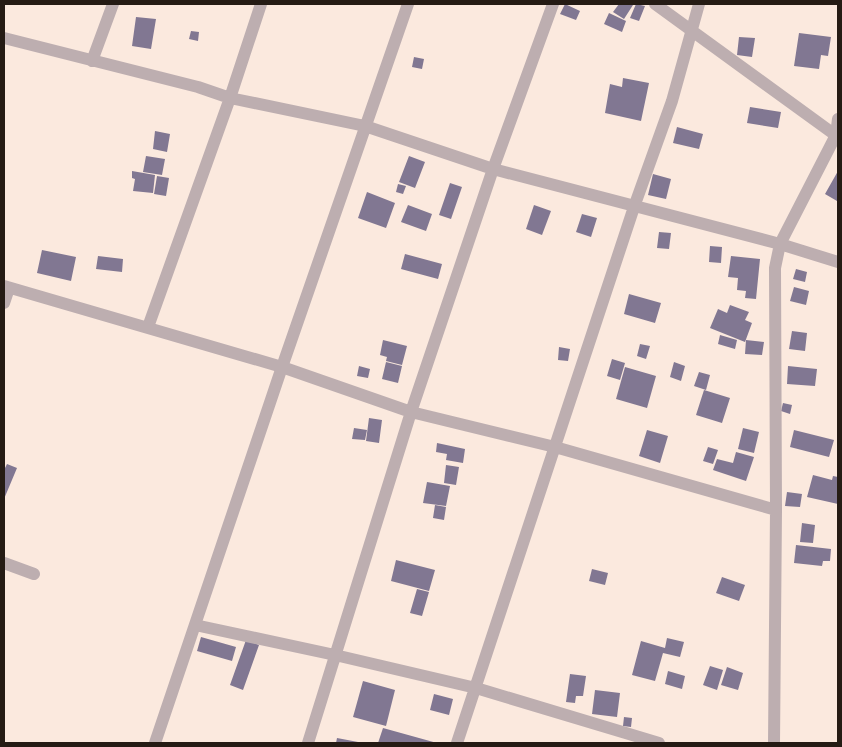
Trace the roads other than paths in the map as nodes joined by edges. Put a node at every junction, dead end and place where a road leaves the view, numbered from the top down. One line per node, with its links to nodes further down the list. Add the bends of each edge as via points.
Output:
1 (113, 4): 9 (street)
2 (261, 4): 10 (street)
3 (408, 4): 12 (street)
4 (553, 4): 14 (street)
5 (655, 4): 7 (street)
6 (699, 4): 7 (street)
7 (692, 31): 13 (street); 15 (street, via 672,101)
8 (4, 38): 9 (street)
9 (92, 61): 10 (street)
10 (230, 98): 12 (street); 20 (street)
11 (838, 118): 13 (street)
12 (365, 126): 14 (street); 21 (street)
13 (837, 136): 16 (street)
14 (493, 169): 15 (street); 22 (street)
15 (634, 207): 16 (street); 23 (street)
16 (780, 244): 17 (street); 24 (street, via 775,268)
17 (838, 262)
18 (6, 287): 19 (street); 20 (street)
19 (4, 303)
20 (148, 327): 21 (street)
21 (282, 367): 22 (street); 27 (street)
22 (411, 412): 23 (street); 28 (street)
23 (555, 447): 24 (street); 29 (street)
24 (776, 510): 35 (street)
25 (4, 563): 26 (street)
26 (34, 574)
27 (195, 625): 28 (street); 31 (street)
28 (335, 655): 29 (street); 32 (street)
29 (476, 688): 30 (street); 33 (street)
30 (634, 740): 34 (street)
31 (155, 743)
32 (308, 743)
33 (457, 743)
34 (659, 743)
35 (774, 743)

